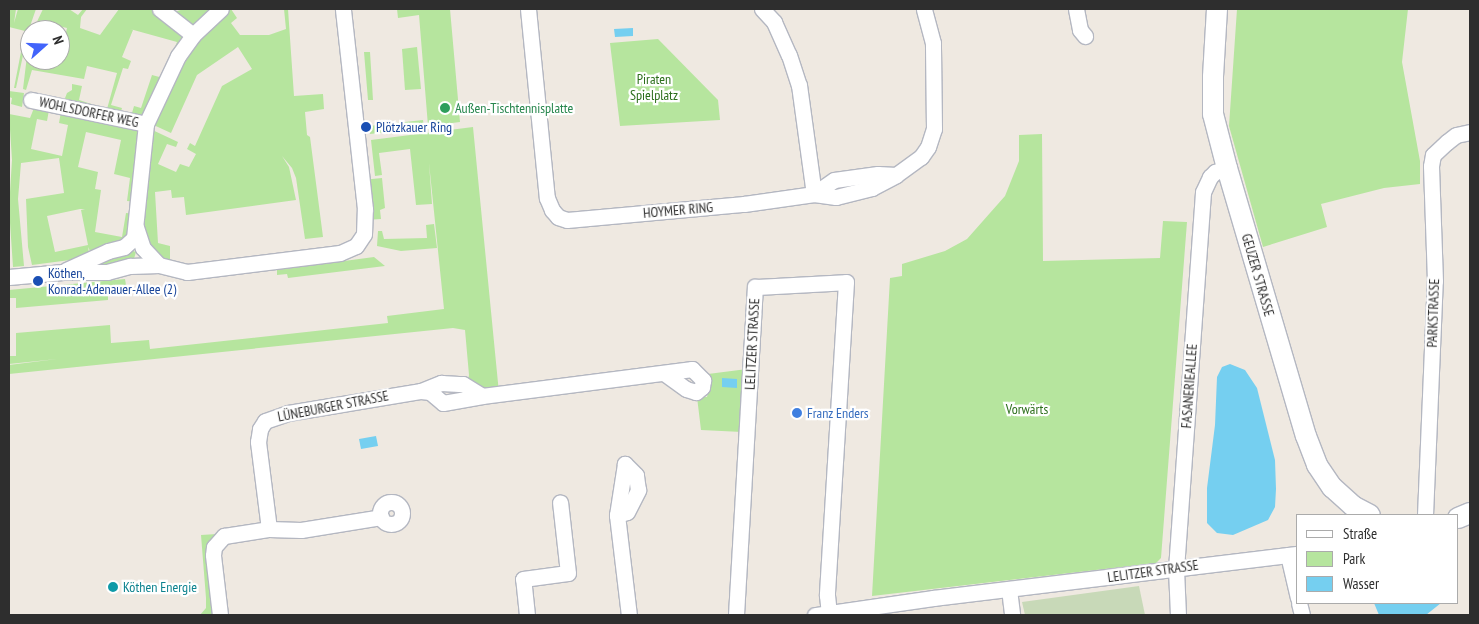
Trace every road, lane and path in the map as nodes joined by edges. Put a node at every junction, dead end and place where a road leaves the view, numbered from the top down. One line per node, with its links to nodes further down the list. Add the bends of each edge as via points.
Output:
1 (160, 9): 9 (street)
2 (221, 9): 9 (street)
3 (343, 9): 18 (street, via 365,209 366,226 361,240 350,250 340,253 223,268 187,272)
4 (528, 9): 15 (street, HOYMER RING, via 547,198 558,217 567,220 596,218)
5 (762, 9): 15 (street, via 774,22 790,55 799,85)
6 (924, 9): 15 (street, via 932,43 934,129 928,147 921,157 896,175 834,180)
7 (1076, 9): 10 (street, via 1080,30)
8 (1217, 9): 14 (main road, GEUZER STRASSE, via 1213,114)
9 (193, 35): 12 (street, via 178,56)
10 (1085, 36)
11 (31, 100): 12 (street, WOHLSDORFER WEG)
12 (146, 124): 16 (street)
13 (1470, 132): 27 (street, PARKSTRASSE, via 1456,135 1447,142 1433,155 1431,166 1435,281)
14 (1227, 168): 26 (main road, GEUZER STRASSE, via 1311,452 1332,487 1353,506); 32 (street, FASANERIEALLEE, via 1210,177 1203,192)
15 (814, 194)
16 (136, 227): 17 (street); 18 (street, via 143,248)
17 (130, 249): 18 (street); 19 (street, via 136,260); 20 (street, via 108,251)
18 (159, 265): 19 (street)
19 (130, 266): 20 (street, via 107,272)
20 (63, 272): 21 (street)
21 (9, 277)
22 (664, 373): 24 (street)
23 (421, 391): 24 (street, LÜNEBURGER STRASSE, via 452,382); 24 (street, via 430,392 443,404); 30 (street, LÜNEBURGER STRASSE, via 288,413 265,421 258,442)
24 (482, 396)
25 (560, 502): 37 (street, via 568,572 523,579)
26 (1368, 514)
27 (1425, 514)
28 (617, 515): 38 (street)
29 (381, 517): 30 (street, via 301,530)
30 (269, 529): 36 (street, via 224,536 214,546 212,555)
31 (1293, 555): 32 (street, LELITZER STRASSE); 33 (street)
32 (1176, 569): 34 (street, LELITZER STRASSE); 41 (street, FASANERIEALLEE)
33 (1296, 581)
34 (1009, 589): 35 (street, LELITZER STRASSE); 40 (street)
35 (822, 614): 39 (street, LELITZER STRASSE, via 827,594 846,282 755,287)
36 (220, 615)
37 (528, 615)
38 (629, 615)
39 (736, 615)
40 (1012, 615)
41 (1178, 615)

